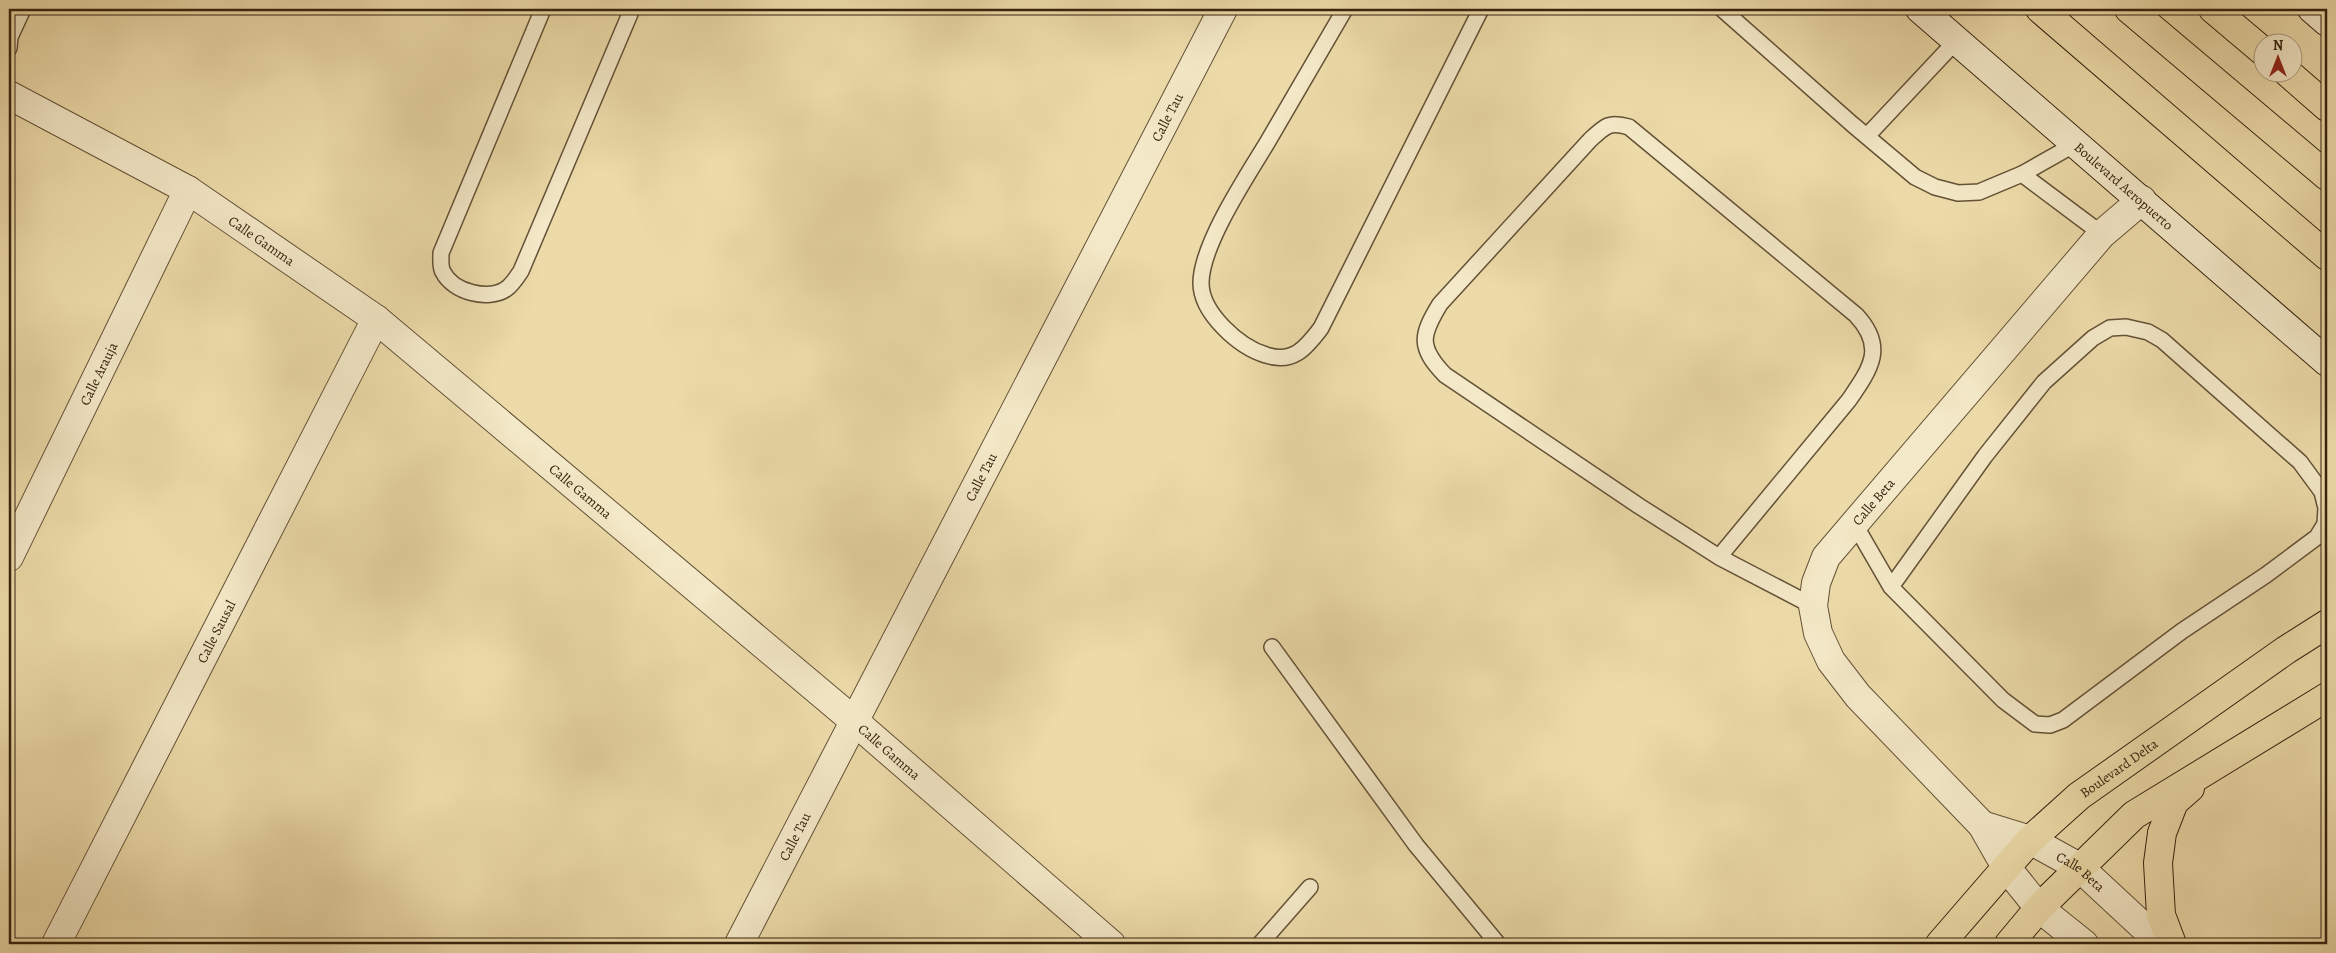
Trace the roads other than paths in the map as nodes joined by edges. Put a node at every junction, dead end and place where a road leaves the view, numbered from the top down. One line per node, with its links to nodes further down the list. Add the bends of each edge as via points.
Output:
1 (23, 9): 15 (lane)
2 (543, 9): 3 (lane, via 441,253 442,271 449,281 475,293 486,295 507,289 521,271)
3 (632, 9)
4 (1223, 9): 38 (street, Calle Tau)
5 (1345, 9): 6 (lane, via 1238,192 1202,270 1203,296 1220,324 1263,354 1276,358 1298,354 1321,328)
6 (1481, 9)
7 (1722, 9): 20 (lane)
8 (1920, 9): 14 (street, Boulevard Aeropuerto)
9 (2040, 9): 27 (main road)
10 (2130, 9): 23 (main road)
11 (2213, 9): 16 (main road)
12 (2312, 9): 13 (street)
13 (2327, 22)
14 (1957, 40): 20 (lane); 21 (street, Boulevard Aeropuerto)
15 (9, 41)
16 (2254, 44)
17 (2298, 82): 19 (main road)
18 (9, 95): 24 (street, Calle Gamma)
19 (2327, 107)
20 (1867, 136): 22 (lane, via 1915,177 1958,193 1978,192)
21 (2077, 143): 22 (lane); 25 (street, Boulevard Aeropuerto)
22 (2022, 174): 26 (lane)
23 (2327, 176)
24 (188, 190): 28 (street, Calle Gamma); 31 (street, Calle Arauja)
25 (2142, 200): 26 (street, Calle Beta); 29 (street, Boulevard Aeropuerto)
26 (2102, 234): 30 (street, Calle Beta)
27 (2327, 256)
28 (376, 319): 38 (street, Calle Gamma); 46 (street, Calle Sausal)
29 (2327, 362)
30 (1854, 523): 33 (lane); 34 (street, Calle Beta, via 1826,557 1816,583)
31 (9, 557)
32 (1719, 557): 32 (lane, via 1849,400 1873,359 1874,342 1868,328 1856,315 1629,127 1616,123 1603,127 1590,140 1440,304 1428,324 1425,344 1430,360 1445,375); 34 (lane)
33 (1891, 587): 33 (lane, via 2003,700 2035,724 2050,725 2063,720 2182,631 2317,537 2325,524 2326,508 2322,492 2300,462 2178,353 2148,332 2126,327 2110,328 2093,338 2044,382 1985,456)
34 (1813, 606): 40 (street, Calle Beta, via 1818,633 1831,661 1878,718)
35 (2327, 624): 41 (main road, Boulevard Delta, via 2078,796)
36 (1272, 647): 50 (lane, via 1416,845)
37 (2327, 697): 39 (main road)
38 (853, 720): 47 (street, Calle Tau); 48 (street, Calle Gamma)
39 (2221, 763): 43 (main road, via 2134,815); 55 (main road, via 2174,802 2162,833 2158,888 2161,915)
40 (1982, 825): 41 (street, Calle Beta); 42 (street, Calle Beta)
41 (2030, 840): 42 (main road, Boulevard Delta); 43 (street, Calle Beta)
42 (2006, 867): 45 (street, Calle Beta); 51 (main road, Boulevard Delta)
43 (2078, 867): 45 (main road); 54 (street, Calle Beta)
44 (1310, 887): 49 (lane)
45 (2039, 908): 52 (main road); 53 (street, Calle Beta)
46 (56, 944)
47 (739, 944)
48 (1111, 944)
49 (1260, 944)
50 (1498, 944)
51 (1940, 944)
52 (2009, 944)
53 (2084, 944)
54 (2162, 944)
55 (2172, 944)

